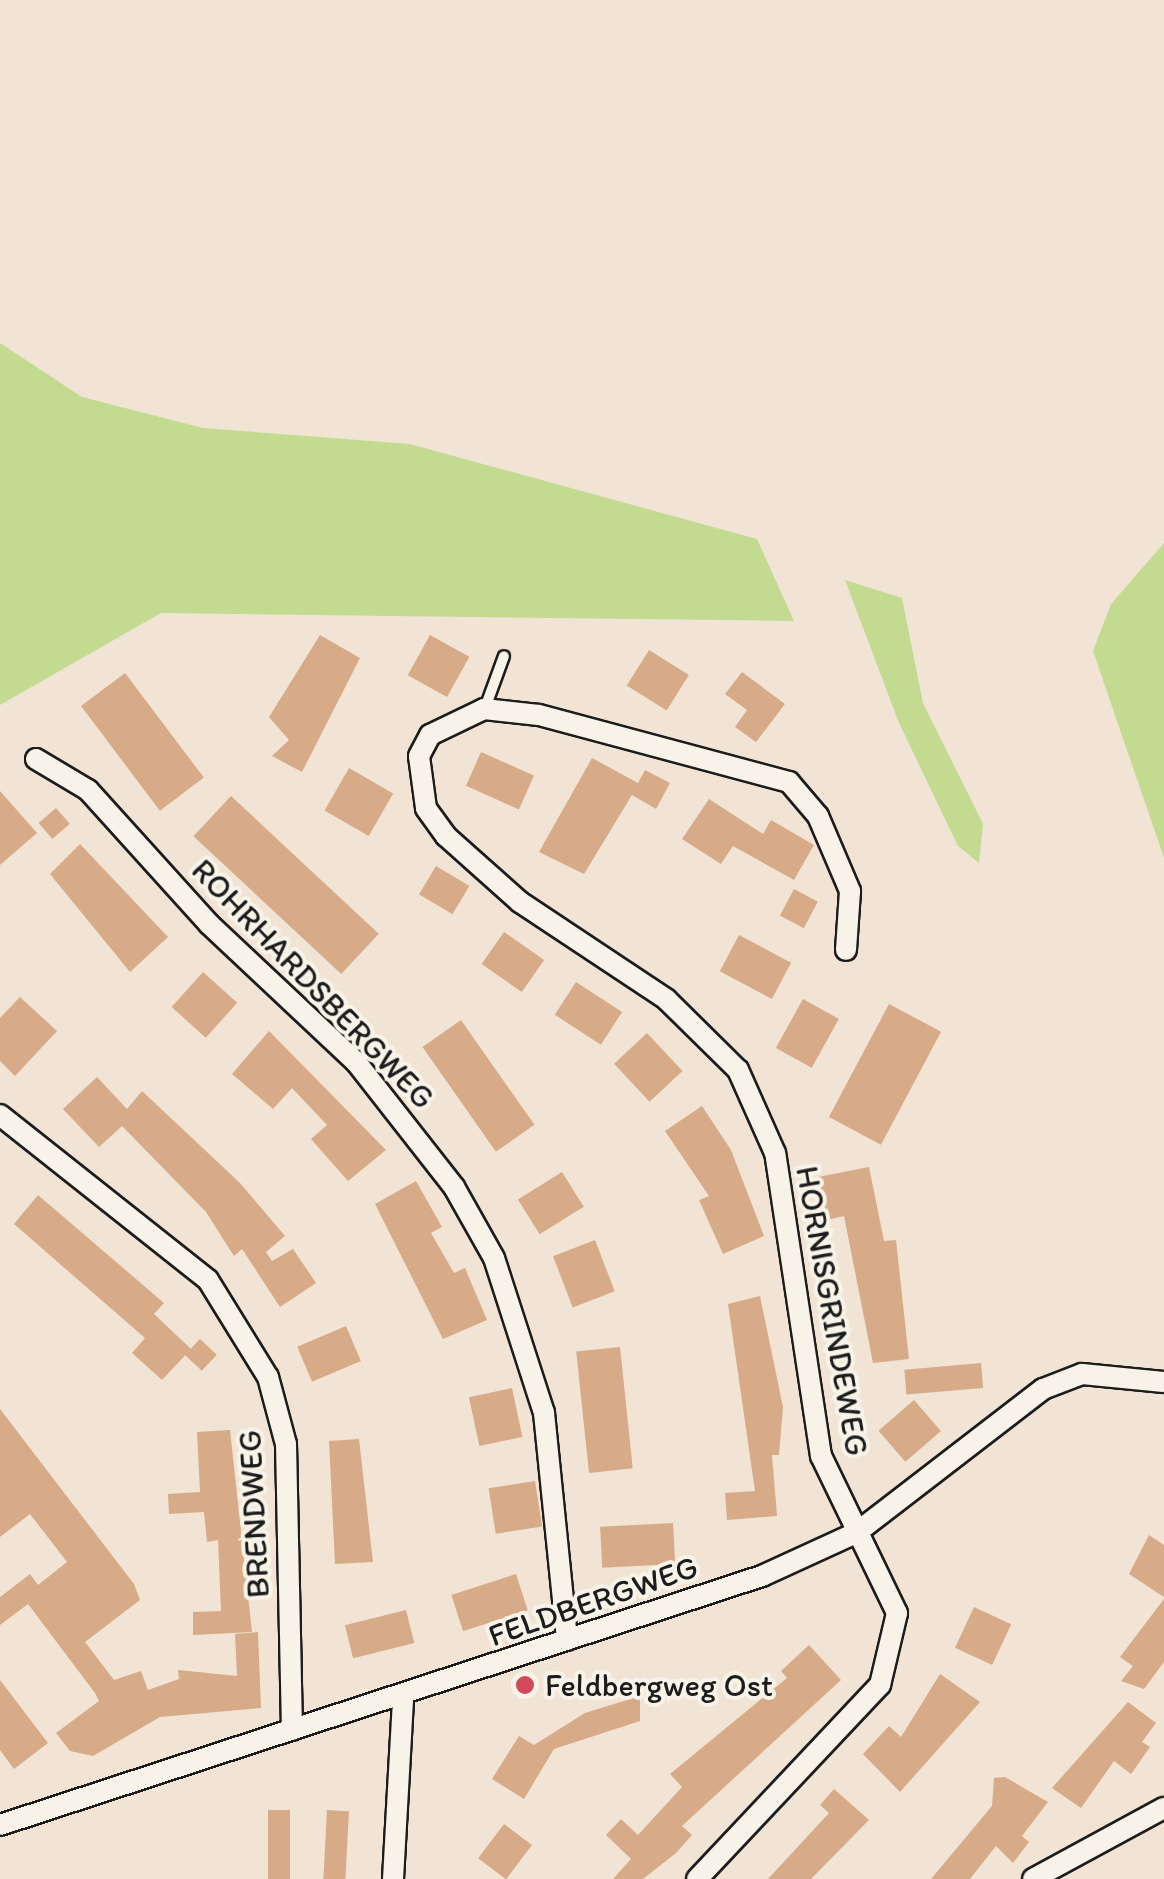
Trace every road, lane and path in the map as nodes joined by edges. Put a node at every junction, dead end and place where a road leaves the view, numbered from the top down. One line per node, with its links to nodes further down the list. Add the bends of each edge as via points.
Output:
1 (504, 656): 2 (lane)
2 (484, 709): 4 (street, via 539,715 789,782 818,816 850,891); 7 (street, HORNISGRINDEWEG, via 430,736 417,778 426,808 520,902 666,999 738,1070 774,1153 821,1456)
3 (36, 758): 8 (street, ROHRHARDSBERGWEG, via 88,790 208,924 356,1062 454,1187 494,1258 544,1413)
4 (846, 950)
5 (0, 1116): 10 (street, BRENDWEG, via 208,1280 268,1377 286,1444)
6 (1164, 1382): 7 (street, FELDBERGWEG, via 1082,1374 1043,1390)
7 (856, 1533): 8 (street, FELDBERGWEG, via 762,1576); 14 (street, HORNISGRINDEWEG, via 896,1612 880,1685)
8 (568, 1640): 9 (street, FELDBERGWEG)
9 (403, 1699): 10 (street, FELDBERGWEG); 13 (street)
10 (292, 1730): 12 (street, FELDBERGWEG)
11 (1164, 1808): 15 (street)
12 (0, 1825)
13 (393, 1879)
14 (697, 1879)
15 (1033, 1879)

